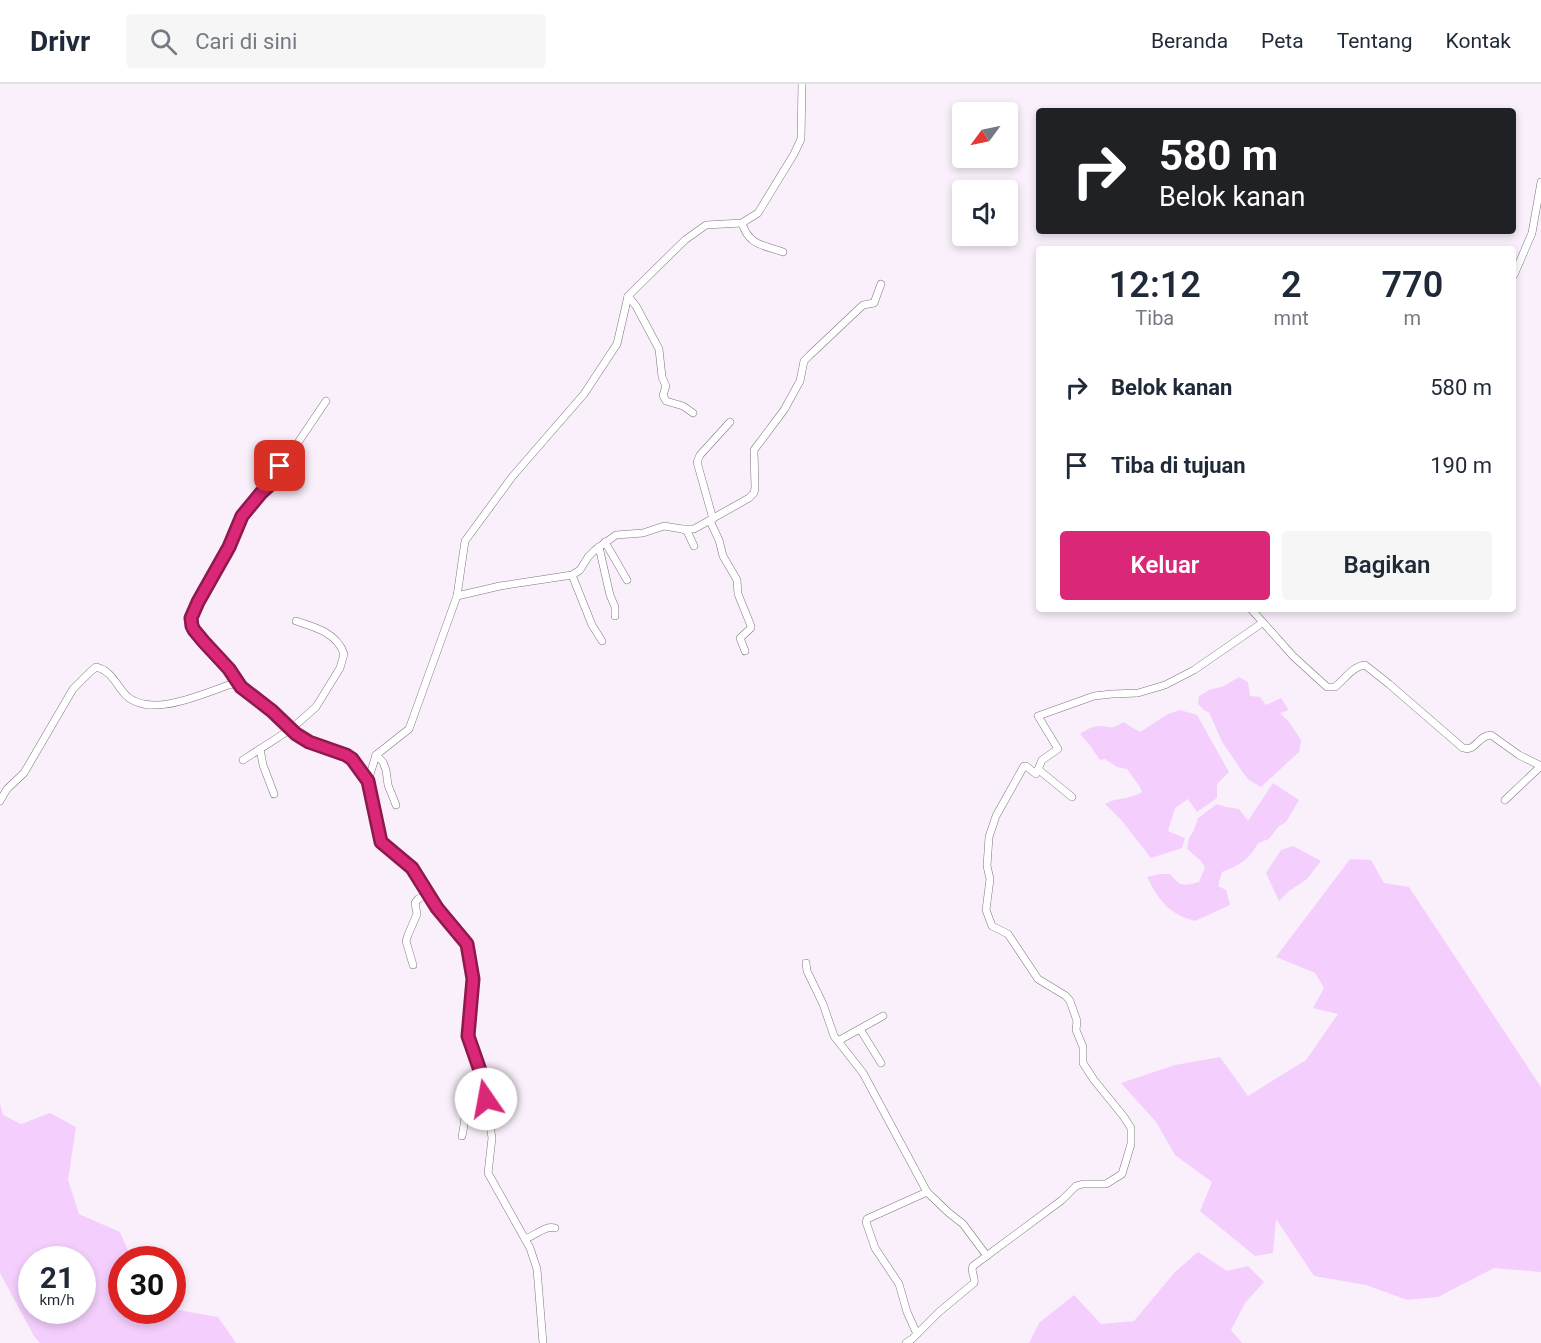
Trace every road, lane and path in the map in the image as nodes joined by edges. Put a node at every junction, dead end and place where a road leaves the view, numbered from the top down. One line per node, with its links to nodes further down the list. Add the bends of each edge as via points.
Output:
1 (802, 84): 3 (street, via 801,139 758,213)
2 (1541, 185): 5 (street, via 1532,233)
3 (742, 223): 4 (street, via 750,239); 7 (street, via 706,225 685,240)
4 (783, 252)
5 (1516, 270)
6 (881, 284): 11 (street, via 874,303 863,305 804,361 800,381 784,410 754,450 754,493)
7 (628, 296): 9 (street, via 660,352 666,386 664,399); 17 (street, via 617,344 584,394 512,477 465,541)
8 (326, 401): 24 (street, via 272,483 242,516 191,618 194,630)
9 (693, 413)
10 (730, 422): 11 (street, via 697,462)
11 (711, 520): 12 (street, via 696,528); 23 (street, via 723,556 738,581 738,594 751,626 740,638)
12 (682, 529): 13 (street, via 668,526 616,535); 14 (street)
13 (602, 545): 15 (street); 16 (street); 19 (street)
14 (694, 546)
15 (572, 575): 17 (street); 22 (street)
16 (627, 580)
17 (457, 596): 27 (street, via 409,729)
18 (1253, 612): 21 (street)
19 (615, 616)
20 (296, 621): 25 (street, via 324,632 344,654 319,704)
21 (1262, 623): 29 (street, via 1327,687 1335,687 1365,665 1466,750 1491,735); 30 (street, via 1165,685 1138,693 1094,696 1038,716 1058,749 1042,760)
22 (602, 641)
23 (746, 651)
24 (241, 687): 25 (street); 35 (street, via 229,685 187,700 146,705 133,702 105,670 96,667 73,688 24,773)
25 (291, 729): 26 (street); 31 (street, via 309,742 352,759)
26 (260, 748): 28 (street); 32 (street)
27 (376, 755): 31 (street); 36 (street, via 386,770)
28 (243, 760)
29 (1541, 766): 34 (street)
30 (1039, 770): 33 (street); 49 (street, via 1036,774 1024,766 996,816 989,837 986,910 991,924 1008,934 1038,979 1070,1000 1083,1048 1082,1061 1130,1127 1131,1144 1122,1174 1106,1184 1077,1186)
31 (368, 781): 37 (street, via 381,842 412,868)
32 (274, 794)
33 (1072, 797)
34 (1505, 800)
35 (0, 801)
36 (396, 805)
37 (428, 894): 39 (street, via 415,903 417,914 406,938); 44 (street, via 467,944 473,979 468,1036)
38 (806, 963): 42 (street)
39 (413, 965)
40 (883, 1016): 41 (street)
41 (860, 1029): 42 (street); 43 (street)
42 (838, 1041): 46 (street, via 863,1073)
43 (881, 1063)
44 (483, 1079): 45 (street, via 467,1098); 48 (street, via 492,1138 488,1173)
45 (462, 1136)
46 (927, 1192): 49 (street, via 963,1224); 50 (street, via 866,1220 875,1248 899,1284)
47 (555, 1228): 48 (street, via 550,1226)
48 (525, 1239): 51 (street, via 537,1269)
49 (987, 1256): 50 (street, via 972,1268 974,1283)
50 (917, 1334): 52 (street)
51 (543, 1343)
52 (906, 1343)

